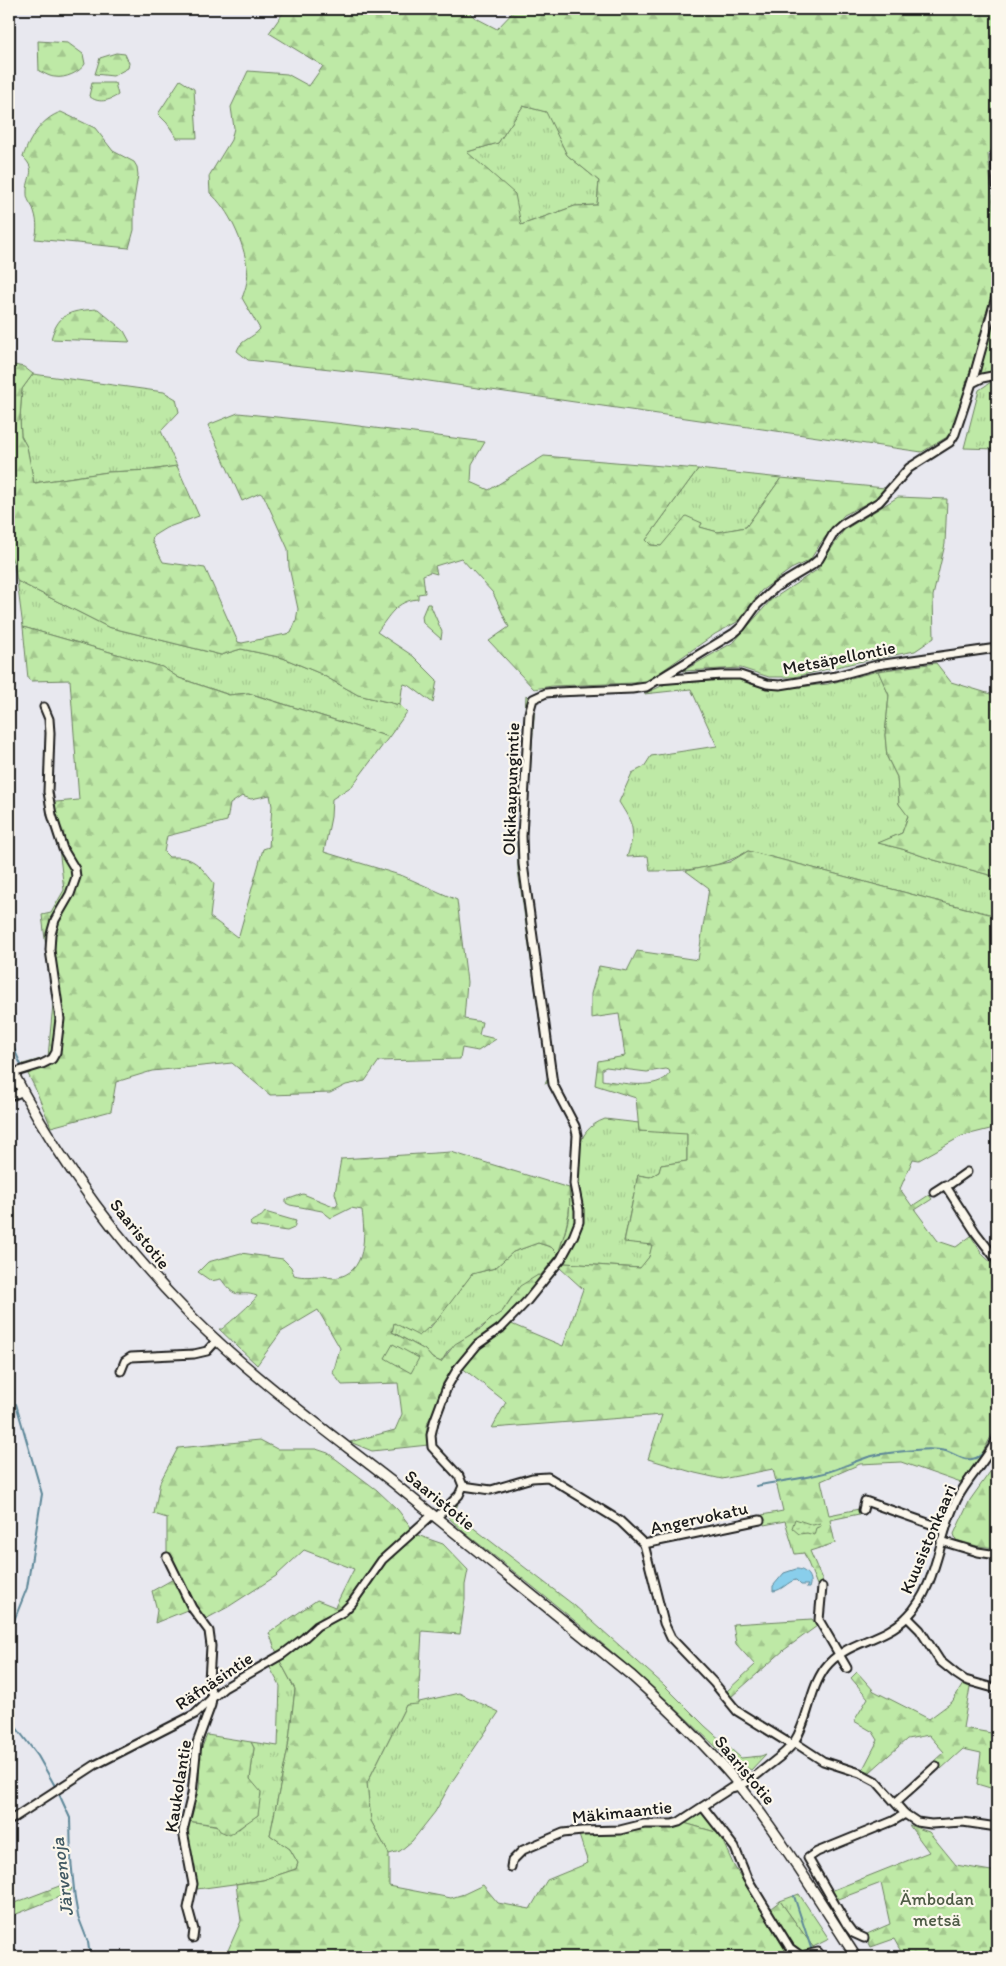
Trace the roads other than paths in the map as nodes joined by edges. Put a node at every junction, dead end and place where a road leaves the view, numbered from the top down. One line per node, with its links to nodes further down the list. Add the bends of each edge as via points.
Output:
1 (997, 150): 2 (street)
2 (997, 186)
3 (997, 292): 5 (street, Olkikaupungintie)
4 (997, 375): 5 (street)
5 (972, 383): 7 (street, Olkikaupungintie, via 950,442 910,468 879,502 843,524 819,559 771,592 734,633)
6 (997, 648): 7 (street, Metsäpellontie, via 877,664 836,676 780,685 740,675)
7 (658, 680): 19 (street, Olkikaupungintie, via 646,687 632,689 546,693 533,699 531,705 523,864 553,1084 575,1126 574,1184 580,1217 573,1237 554,1269 509,1320 467,1355 447,1387 432,1429 432,1447 459,1476)
8 (44, 707): 9 (street, via 50,733 48,792 52,815 59,841 75,868 76,877 51,934 50,950 60,1019 56,1052 52,1059 42,1064)
9 (11, 1069): 10 (main road, Saaristotie)
10 (23, 1091): 11 (street); 16 (main road, Saaristotie, via 47,1134 112,1227 162,1285)
11 (9, 1095)
12 (968, 1172): 13 (street)
13 (946, 1186): 14 (street); 15 (street)
14 (934, 1192)
15 (997, 1260)
16 (217, 1340): 17 (street, via 207,1351 194,1354 131,1357 125,1361); 21 (main road, Saaristotie)
17 (121, 1371)
18 (997, 1439): 23 (street, Kuusistonkaari, via 964,1486)
19 (463, 1486): 21 (street, via 460,1495); 25 (street, via 491,1490 532,1478 548,1477 620,1520)
20 (863, 1510): 23 (street, via 865,1501)
21 (434, 1516): 33 (street, Räfnäsintie, via 382,1560 343,1612 317,1626 283,1654); 36 (main road, Saaristotie, via 632,1676 688,1728)
22 (760, 1520): 25 (street, Angervokatu)
23 (945, 1529): 24 (street, Kuusistonkaari)
24 (941, 1541): 26 (street); 29 (street, Kuusistonkaari, via 922,1597)
25 (644, 1544): 34 (street, via 670,1638 737,1710)
26 (997, 1554)
27 (167, 1557): 33 (street, via 192,1608 209,1631)
28 (822, 1587): 30 (street, via 819,1620)
29 (907, 1617): 30 (street, Kuusistonkaari, via 877,1638); 32 (street, via 920,1630 940,1661 956,1674 965,1680)
30 (838, 1654): 31 (street); 34 (street, Kuusistonkaari, via 820,1676)
31 (847, 1668)
32 (997, 1689)
33 (212, 1698): 40 (street, Räfnäsintie, via 195,1714 95,1766); 43 (street, Kaukolantie, via 198,1743 192,1794 183,1831 193,1884 188,1908)
34 (793, 1744): 36 (street, Kuusistonkaari); 37 (street, via 823,1761 877,1782)
35 (936, 1766): 37 (street)
36 (740, 1786): 38 (street, Mäkimaantie, via 731,1788); 46 (main road, Saaristotie, via 779,1838)
37 (896, 1802): 39 (street)
38 (703, 1807): 42 (street, Mäkimaantie, via 672,1824 653,1823 620,1830 563,1833 523,1850 512,1861); 45 (street, via 735,1848 747,1878 790,1948 801,1956)
39 (905, 1814): 41 (street, via 923,1823 962,1822); 44 (street, via 808,1858 847,1925 853,1933)
40 (9, 1820)
41 (997, 1827)
42 (511, 1867)
43 (193, 1938)
44 (864, 1938)
45 (818, 1952)
46 (856, 1957)

